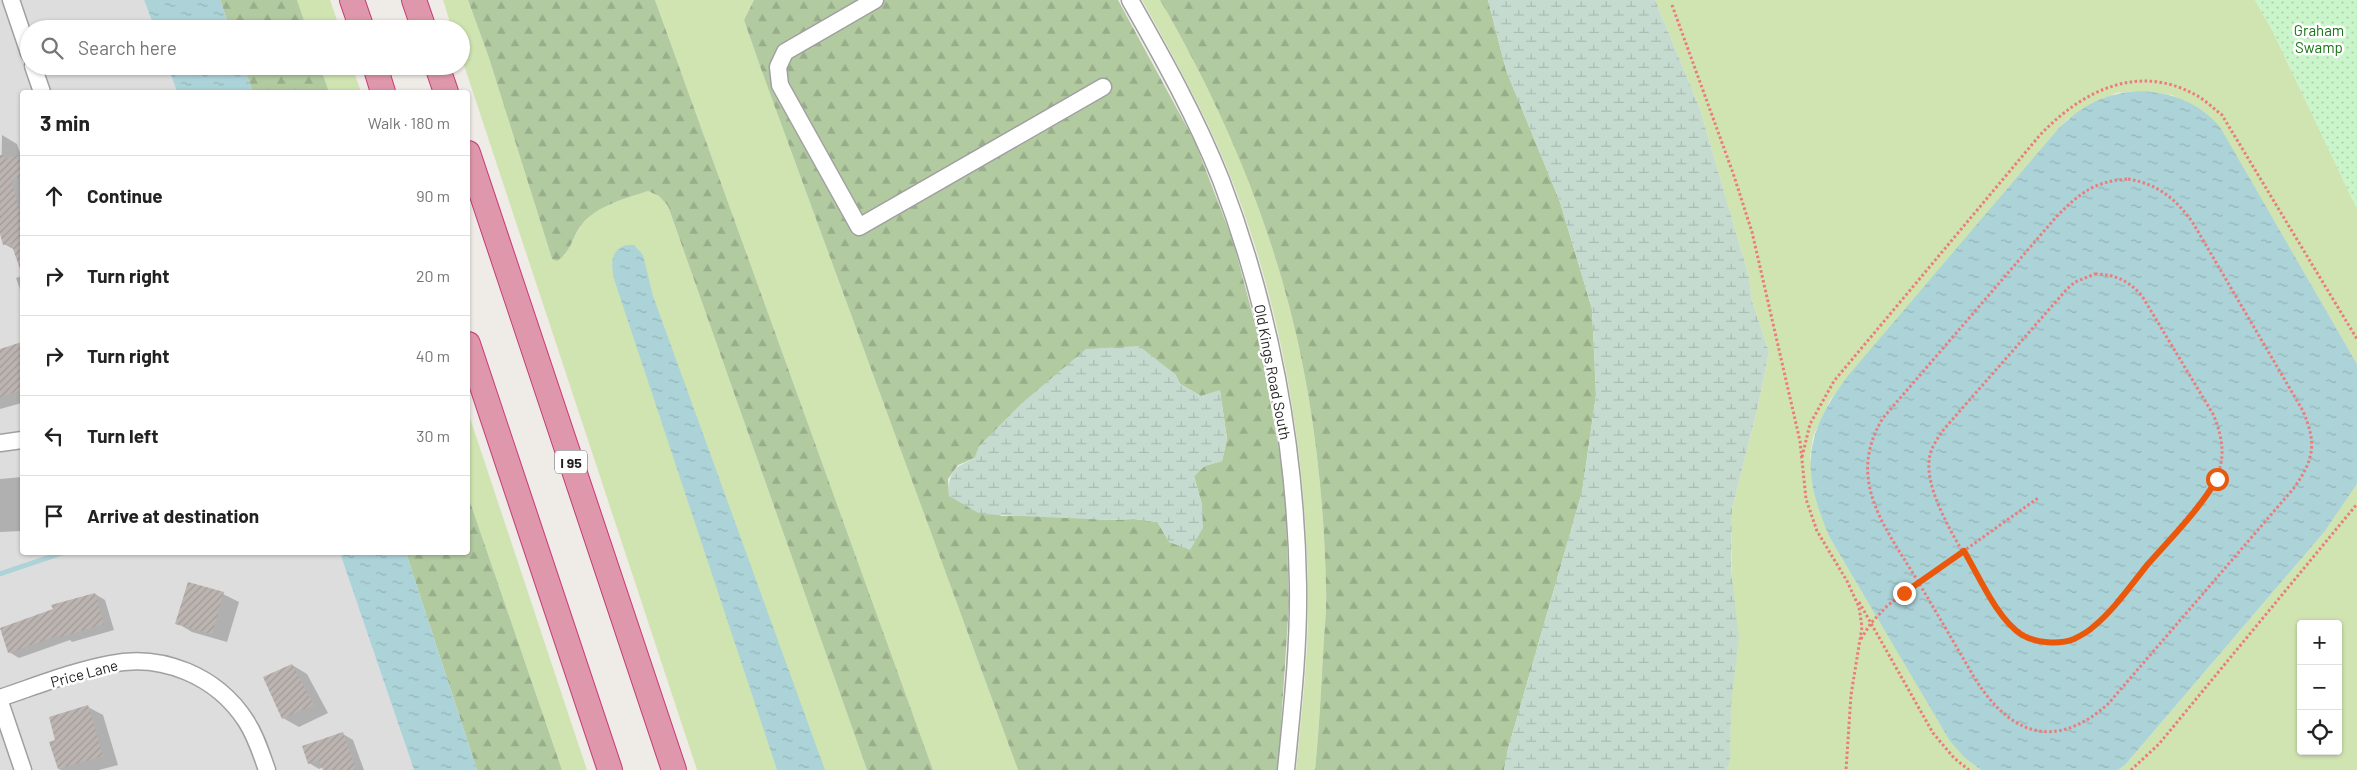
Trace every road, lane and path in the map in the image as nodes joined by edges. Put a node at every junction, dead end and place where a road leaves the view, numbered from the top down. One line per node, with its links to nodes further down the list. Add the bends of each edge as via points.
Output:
1 (11, 0): 9 (street)
2 (352, 0): 7 (highway)
3 (414, 0): 8 (highway)
4 (874, 0): 13 (street, via 785,52 778,67 780,85 859,227)
5 (1130, 0): 36 (street, Old Kings Road South, via 1180,90 1220,178 1271,348 1290,466 1298,584)
6 (1672, 5): 22 (path, via 1752,232)
7 (359, 20)
8 (421, 20)
9 (20, 27)
10 (36, 75): 14 (street)
11 (377, 75): 15 (highway)
12 (440, 75): 16 (highway)
13 (1103, 86)
14 (41, 90)
15 (382, 90)
16 (445, 90)
17 (470, 159): 35 (highway, I 95)
18 (2357, 339): 22 (path, via 2222,115 2185,89 2154,82 2120,83 2077,101 2040,135 1834,381 1810,424)
19 (470, 350): 34 (highway)
20 (20, 440): 21 (street)
21 (0, 443)
22 (1802, 457): 27 (path, via 1811,516)
23 (2038, 498): 25 (path)
24 (2357, 504): 39 (path, via 2159,744)
25 (1964, 551): 25 (path, via 1947,523 1930,483 1928,462 1935,442 2075,282 2095,274 2117,276 2139,292 2148,305 2217,424 2223,458 2217,479 2102,619 2082,635 2064,642 2032,639 2015,629 1999,610); 26 (path)
26 (1919, 583): 26 (path, via 1883,525 1871,496 1867,454 1876,430 1905,392 2068,204 2090,188 2115,180 2143,182 2171,196 2193,223 2303,411 2313,446 2302,475 2118,694 2097,714 2074,727 2055,731 2035,730 2010,720 2001,712 1978,684); 28 (path, via 1888,605)
27 (1854, 594): 28 (path); 29 (path, via 1861,618)
28 (1871, 623): 29 (path); 38 (path, via 1933,733)
29 (1860, 642): 37 (path, via 1851,695)
30 (0, 698): 33 (street, Price Lane, via 109,664 143,661 180,668 211,684 236,707 255,737)
31 (0, 702): 32 (street)
32 (23, 770)
33 (267, 770)
34 (610, 770)
35 (674, 770)
36 (1286, 770)
37 (1846, 770)
38 (1969, 770)
39 (2131, 770)

